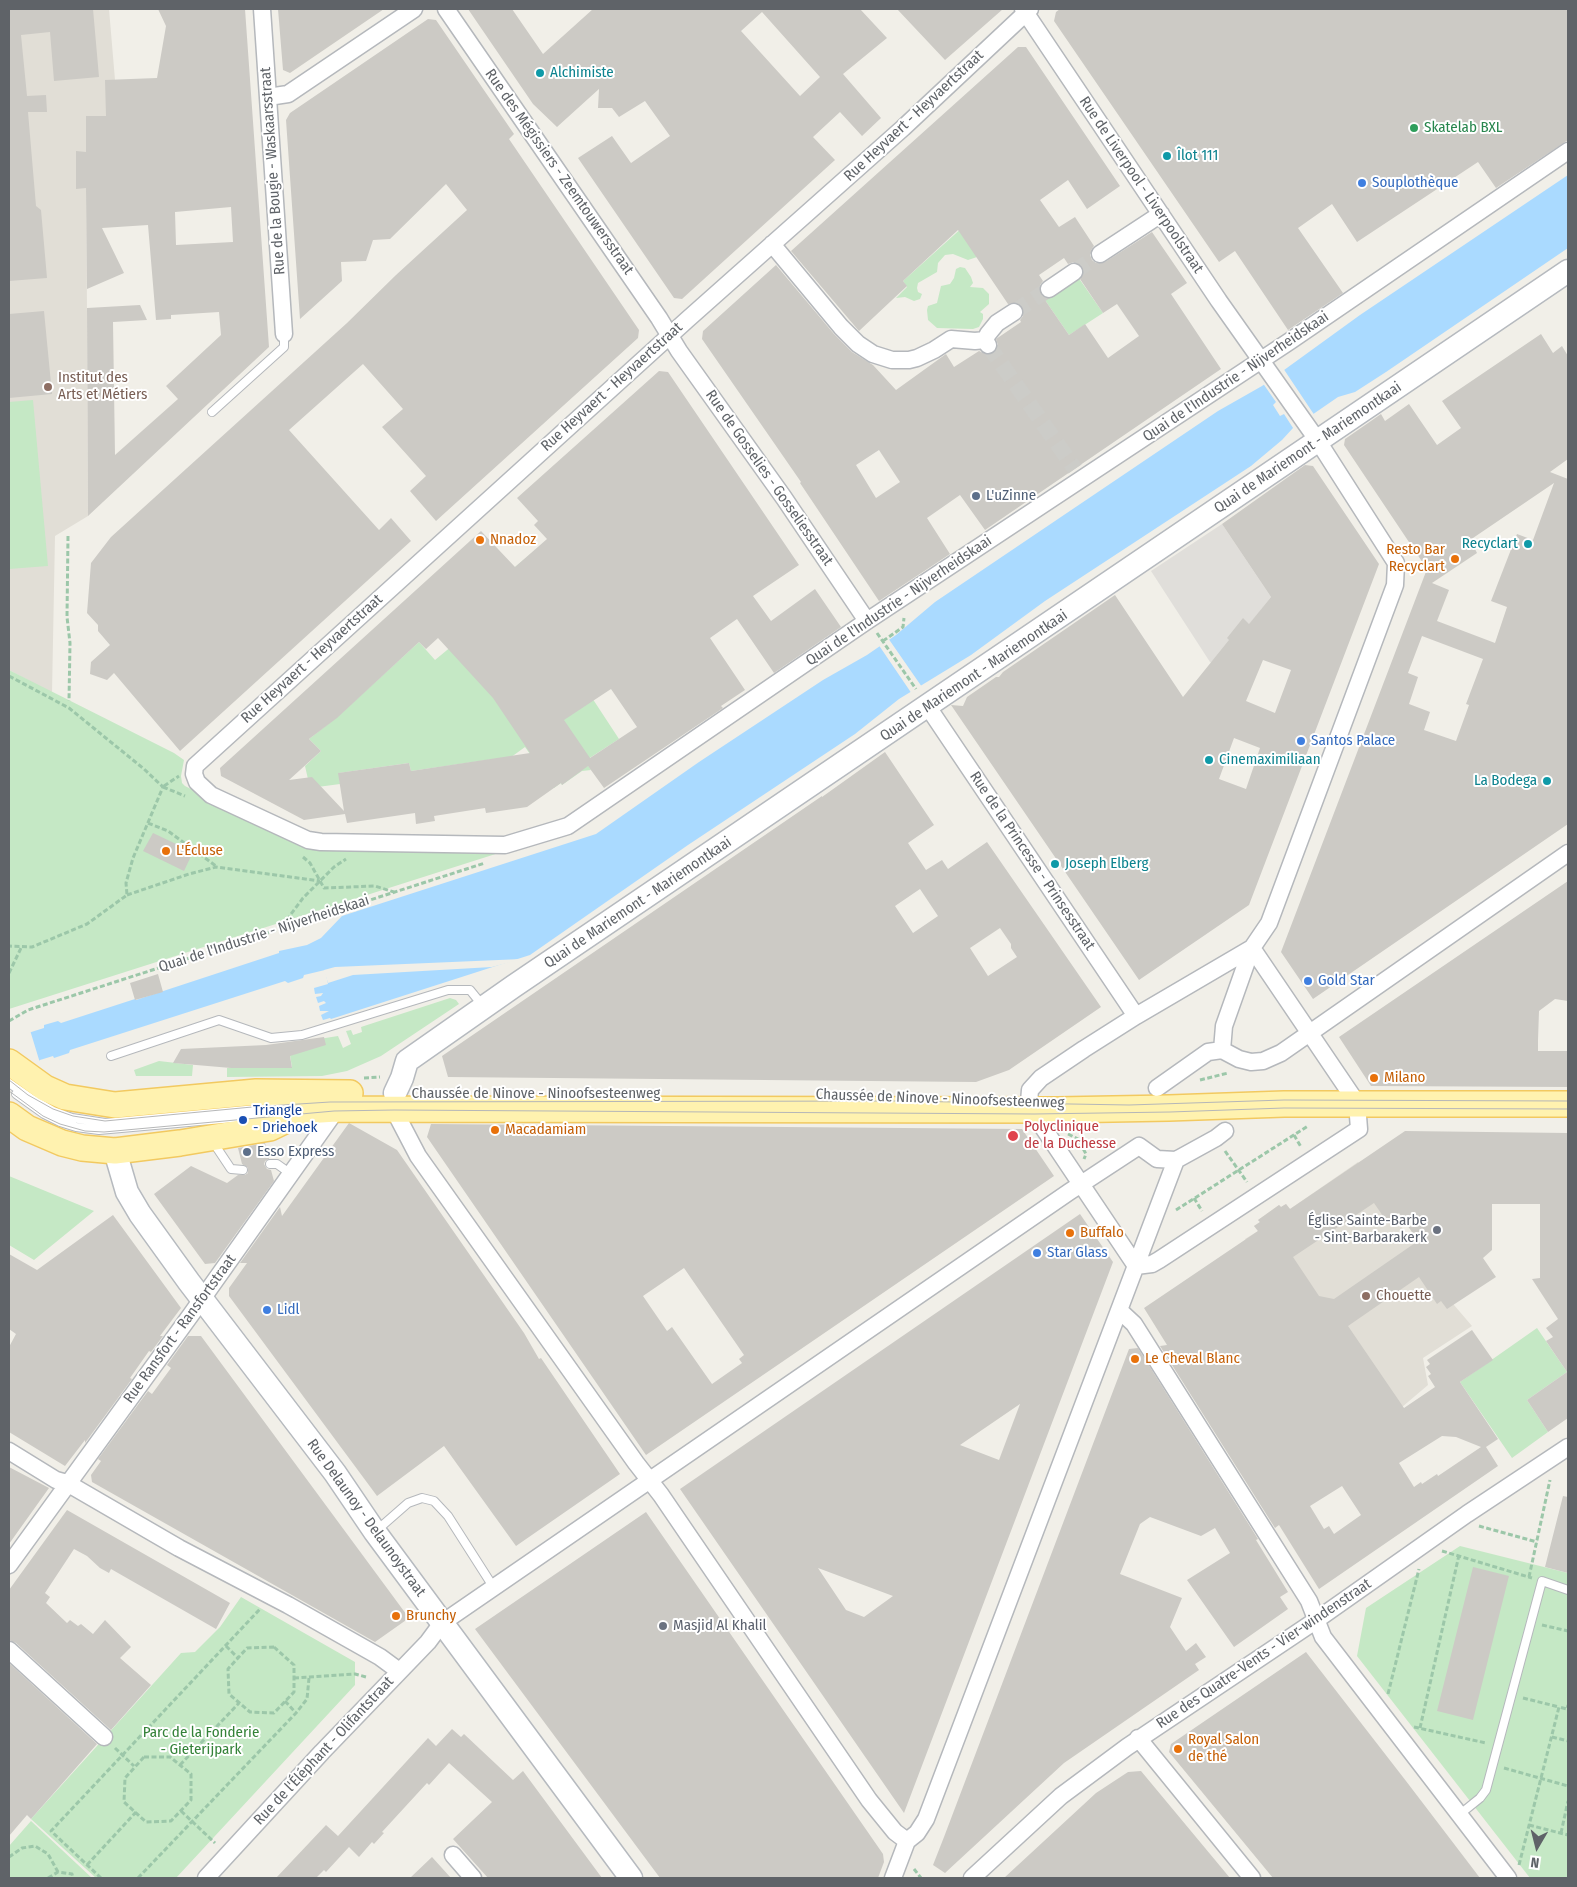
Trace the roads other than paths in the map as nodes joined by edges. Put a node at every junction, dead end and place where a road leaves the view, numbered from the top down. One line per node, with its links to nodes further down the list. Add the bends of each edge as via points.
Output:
1 (262, 9): 5 (street, Rue de la Bougie - Waskaarsstraat)
2 (414, 9): 5 (street, via 288,94)
3 (446, 9): 15 (street, Rue des Mégissiers - Zeemtouwersstraat)
4 (1026, 10): 7 (street, Rue de Liverpool - Liverpoolstraat); 8 (street, Rue Heyvaert - Heyvaertstraat, via 903,128)
5 (268, 97): 14 (street, Rue de la Bougie - Waskaarsstraat)
6 (1568, 151): 16 (street, Quai de l'Industrie - Nijverheidskaai)
7 (1161, 214): 9 (street); 16 (street, Rue de Liverpool - Liverpoolstraat)
8 (772, 244): 13 (street, via 841,327 858,344 881,357 892,360 917,358 951,339 987,342 988,334); 15 (street, Rue Heyvaert - Heyvaertstraat)
9 (1100, 254)
10 (1568, 271): 18 (street, Quai de Mariemont - Mariemontkaai)
11 (1074, 272): 12 (street)
12 (1049, 289)
13 (1014, 312)
14 (284, 334): 17 (lane, via 284,347)
15 (670, 336): 19 (street, Rue de Gosselies - Gosseliesstraat); 21 (street, Rue Heyvaert - Heyvaertstraat)
16 (1266, 367): 18 (street, Rue de Liverpool - Liverpoolstraat); 19 (street, Quai de l'Industrie - Nijverheidskaai)
17 (212, 412)
18 (1313, 434): 20 (street, Quai de Mariemont - Mariemontkaai); 23 (street, Rue de Liverpool - Liverpoolstraat, via 1396,563 1395,585 1269,923)
19 (867, 621): 21 (street, Quai de l'Industrie - Nijverheidskaai, via 568,826 505,845 308,840 211,796 197,782)
20 (922, 699): 24 (street, Quai de Mariemont - Mariemontkaai); 25 (street, Rue de la Princesse - Prinsesstraat)
21 (194, 766)
22 (1568, 853): 26 (street)
23 (1252, 948): 25 (street); 26 (street); 27 (street, via 1224,1026)
24 (484, 1008): 28 (lane, via 470,990 448,990 302,1035 271,1038 219,1020); 31 (street, Quai de Mariemont - Mariemontkaai, via 407,1061)
25 (1136, 1016): 34 (street, via 1042,1078 1030,1090)
26 (1309, 1032): 27 (street, via 1262,1061 1239,1059); 33 (street)
27 (1222, 1050): 30 (street, via 1208,1052)
28 (111, 1056)
29 (12, 1076): 32 (main road, Chaussée de Ninove - Ninoofsesteenweg, via 65,1097 115,1105 256,1092); 36 (lane, Chaussée de Ninove - Ninoofsesteenweg, via 35,1108 60,1122 99,1130)
30 (1157, 1088)
31 (394, 1100): 32 (main road, Chaussée de Ninove - Ninoofsesteenweg); 34 (main road, Chaussée de Ninove - Ninoofsesteenweg); 51 (street, via 418,1156)
32 (342, 1102): 36 (main road, Chaussée de Ninove - Ninoofsesteenweg); 44 (street, Rue Ransfort - Ransfortstraat)
33 (1357, 1103): 34 (main road, Chaussée de Ninove - Ninoofsesteenweg, via 1124,1108); 35 (main road); 46 (street, via 1358,1128 1159,1260)
34 (1031, 1104): 45 (street)
35 (1568, 1106)
36 (305, 1111): 39 (main road, Chaussée de Ninove - Ninoofsesteenweg, via 270,1128)
37 (9, 1115): 40 (main road, Chaussée de Ninove - Ninoofsesteenweg, via 27,1128 62,1143)
38 (1225, 1131): 41 (street)
39 (215, 1138): 40 (main road, Chaussée de Ninove - Ninoofsesteenweg); 43 (lane, via 217,1148 232,1168)
40 (115, 1151): 47 (street, Rue Delaunoy - Delaunoystraat, via 127,1192)
41 (1176, 1160): 45 (street, Rue de l'Éléphant - Olifantstraat, via 1157,1160 1139,1146); 46 (street)
42 (270, 1164): 44 (lane, via 277,1164)
43 (243, 1170)
44 (291, 1174): 47 (street, Rue Ransfort - Ransfortstraat)
45 (1081, 1184): 46 (street); 51 (street, Rue de l'Éléphant - Olifantstraat)
46 (1136, 1266): 48 (street)
47 (202, 1300): 52 (street, Rue Ransfort - Ransfortstraat); 53 (street, Rue Delaunoy - Delaunoystraat)
48 (1120, 1311): 57 (street, via 1134,1324 1309,1601); 64 (street, via 926,1819)
49 (1568, 1447): 57 (street, Rue des Quatre-Vents - Vier-windenstraat)
50 (9, 1451): 52 (street, via 56,1480)
51 (650, 1480): 55 (street, Rue de l'Éléphant - Olifantstraat); 64 (street, via 869,1800 895,1832)
52 (67, 1483): 54 (street, Rue Ransfort - Ransfortstraat); 60 (street, via 380,1657)
53 (375, 1532): 55 (lane, via 408,1503 422,1498 434,1500 448,1516); 58 (street, Rue Delaunoy - Delaunoystraat)
54 (9, 1565)
55 (494, 1588): 58 (street, Rue de l'Éléphant - Olifantstraat)
56 (1568, 1590): 63 (lane, via 1542,1581 1486,1790)
57 (1315, 1621): 62 (street, Rue des Quatre-Vents - Vier-windenstraat); 63 (street, via 1322,1638)
58 (442, 1623): 60 (street, Rue de l'Éléphant - Olifantstraat); 69 (street, Rue Delaunoy - Delaunoystraat)
59 (9, 1650): 61 (street)
60 (399, 1671): 67 (street, Rue de l'Éléphant - Olifantstraat)
61 (104, 1737)
62 (1138, 1738): 71 (street, Rue des Quatre-Vents - Vier-windenstraat, via 1061,1796); 72 (street)
63 (1459, 1815): 66 (street)
64 (907, 1841): 70 (street)
65 (452, 1855): 68 (street)
66 (1512, 1873)
67 (206, 1878)
68 (473, 1878)
69 (631, 1878)
70 (893, 1878)
71 (972, 1878)
72 (1252, 1878)

